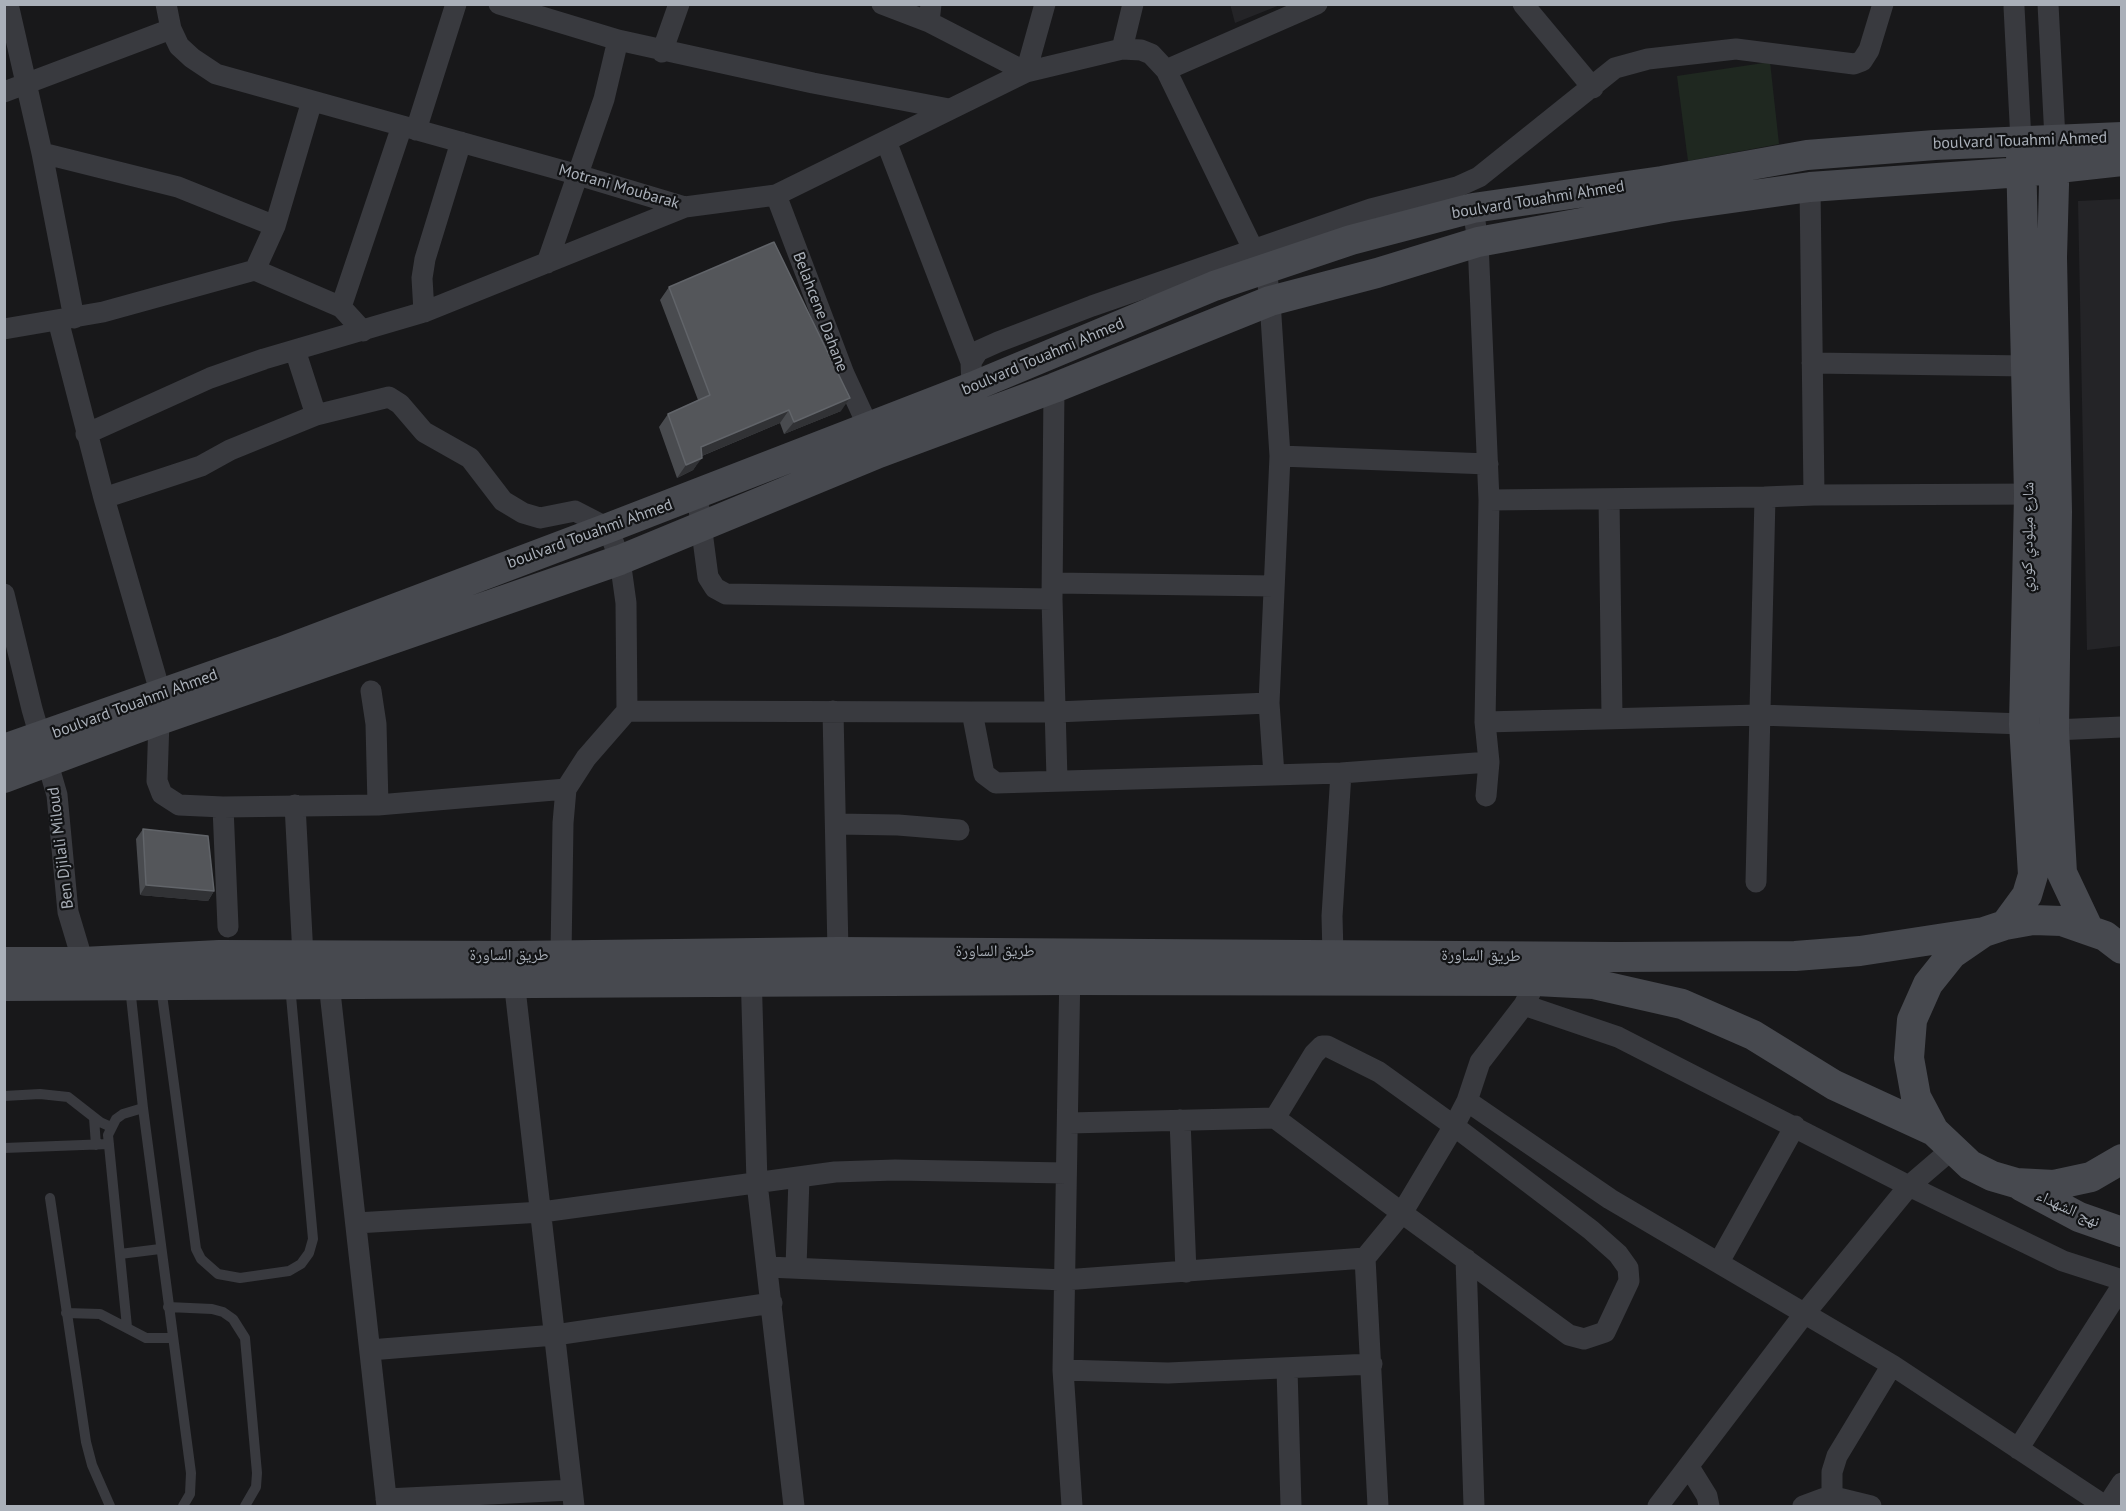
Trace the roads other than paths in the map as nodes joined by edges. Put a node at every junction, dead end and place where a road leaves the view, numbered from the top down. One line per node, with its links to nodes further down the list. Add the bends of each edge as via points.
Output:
1 (8, 4): 22 (street)
2 (166, 4): 16 (street, Motrani Moubarak)
3 (456, 4): 27 (street)
4 (499, 4): 17 (street)
5 (679, 4): 19 (street)
6 (882, 4): 15 (street)
7 (1045, 4): 21 (street)
8 (1133, 4): 18 (street)
9 (1317, 4): 20 (street)
10 (1523, 4): 23 (street)
11 (1883, 4): 23 (street, via 1869,50 1862,61 1854,64 1736,49 1705,51 1615,68)
12 (2043, 4): 14 (street, via 2030,9)
13 (2048, 4): 33 (street)
14 (2011, 6): 30 (street)
15 (930, 13): 21 (street)
16 (171, 29): 22 (street); 25 (street, Motrani Moubarak, via 179,46 216,74)
17 (618, 40): 19 (street); 36 (street)
18 (1122, 49): 20 (street, via 1151,54); 21 (street, Motrani Moubarak)
19 (662, 52): 26 (street)
20 (1166, 70): 43 (street)
21 (1026, 72): 26 (street, Motrani Moubarak)
22 (27, 84): 24 (street); 32 (street)
23 (1593, 88): 43 (street, via 1513,152 1464,184 1371,209)
24 (4, 92)
25 (312, 101): 27 (street, Motrani Moubarak); 41 (street)
26 (949, 109): 29 (street, Motrani Moubarak)
27 (409, 128): 31 (street, Motrani Moubarak); 47 (street)
28 (2121, 137): 33 (main road, boulvard Touahmi Ahmed)
29 (886, 141): 38 (street, Motrani Moubarak); 55 (street)
30 (2021, 141): 33 (main road, boulvard Touahmi Ahmed); 35 (main road, شارع ميلودي كوري); 40 (main road, boulvard Touahmi Ahmed, via 1807,155)
31 (461, 142): 36 (street, Motrani Moubarak); 48 (street, via 425,259)
32 (42, 153): 41 (street, via 178,187); 49 (street)
33 (2054, 153): 34 (main road, boulvard Touahmi Ahmed); 35 (main road, boulvard Touahmi Ahmed); 63 (main road, شارع ميلودي كوري)
34 (2121, 162)
35 (2022, 172): 37 (main road, boulvard Touahmi Ahmed); 54 (main road, شارع ميلودي كوري)
36 (579, 175): 39 (street, Motrani Moubarak); 44 (street)
37 (1810, 187): 42 (main road, boulvard Touahmi Ahmed, via 1668,207); 53 (street)
38 (776, 195): 39 (street, Motrani Moubarak); 59 (street, Belahcene Dahane, via 844,374)
39 (685, 207): 44 (street)
40 (1473, 208): 42 (street); 43 (main road, boulvard Touahmi Ahmed)
41 (275, 226): 45 (street)
42 (1478, 242): 46 (main road, boulvard Touahmi Ahmed); 61 (street)
43 (1260, 259): 46 (street); 55 (main road, boulvard Touahmi Ahmed, via 1214,286)
44 (547, 263): 48 (street)
45 (255, 270): 47 (street); 49 (street)
46 (1270, 301): 56 (main road, boulvard Touahmi Ahmed); 60 (street)
47 (341, 308): 51 (street)
48 (424, 312): 51 (street)
49 (66, 319): 50 (street); 58 (street)
50 (4, 329)
51 (363, 331): 52 (street)
52 (295, 350): 57 (street); 58 (street, via 210,378)
53 (1812, 363): 54 (street); 64 (street)
54 (2028, 366): 63 (main road, شارع ميلودي كوري)
55 (972, 375): 59 (main road, boulvard Touahmi Ahmed)
56 (1054, 388): 59 (main road, boulvard Touahmi Ahmed); 73 (street)
57 (316, 415): 66 (street, via 201,466); 70 (street, via 389,397 424,432 470,458 503,501 523,513 540,518 575,511)
58 (86, 434): 66 (street)
59 (874, 440): 62 (main road, boulvard Touahmi Ahmed); 69 (main road, boulvard Touahmi Ahmed)
60 (1280, 456): 61 (street); 72 (street)
61 (1488, 464): 68 (street)
62 (697, 494): 69 (street); 70 (main road, boulvard Touahmi Ahmed)
63 (2043, 494): 64 (street); 85 (main road, شارع ميلودي كوري); 87 (main road, شارع ميلودي كوري)
64 (1814, 495): 65 (street)
65 (1765, 497): 67 (street); 82 (street)
66 (104, 498): 77 (street)
67 (1609, 499): 68 (street); 83 (street)
68 (1489, 500): 84 (street)
69 (703, 525): 71 (main road, boulvard Touahmi Ahmed); 73 (street, via 708,577 715,588 726,594)
70 (608, 528): 71 (street); 77 (main road, boulvard Touahmi Ahmed)
71 (620, 561): 77 (main road, boulvard Touahmi Ahmed); 78 (street, via 626,603)
72 (1274, 586): 73 (street); 76 (street)
73 (1053, 591): 81 (street)
74 (4, 594): 89 (street, Ben Djilali Miloud)
75 (371, 691): 98 (street)
76 (1269, 703): 81 (street); 92 (street)
77 (160, 707): 89 (main road, boulvard Touahmi Ahmed); 99 (street, via 157,781 162,794 179,805)
78 (627, 711): 79 (street); 95 (street, via 586,759)
79 (833, 711): 80 (street); 100 (street)
80 (972, 712): 81 (street); 94 (street, via 982,768 988,779 996,783)
81 (1056, 712): 94 (street)
82 (1759, 715): 83 (street); 85 (street); 102 (street)
83 (1612, 717): 84 (street)
84 (1485, 722): 90 (street)
85 (2024, 724): 87 (street); 104 (main road, شارع ميلودي كوري, via 2033,875 2026,895)
86 (2121, 727): 87 (street)
87 (2054, 730): 105 (main road, شارع ميلودي كوري, via 2062,873)
88 (4, 749): 89 (main road, boulvard Touahmi Ahmed)
89 (45, 750): 93 (main road, boulvard Touahmi Ahmed); 113 (street, Ben Djilali Miloud, via 57,795 68,912)
90 (1489, 762): 91 (street); 96 (street)
91 (1341, 773): 92 (street); 110 (street)
92 (1274, 775): 94 (street)
93 (4, 778)
94 (1057, 779)
95 (567, 789): 98 (street); 109 (street)
96 (1486, 796)
97 (295, 805): 98 (street); 99 (street); 111 (street)
98 (378, 806)
99 (223, 807): 103 (street)
100 (837, 824): 101 (street); 106 (street)
101 (959, 830)
102 (1756, 882)
103 (228, 927)
104 (1995, 928): 105 (main road, طريق الساورة, via 2033,920 2062,921); 110 (main road, طريق الساورة, via 1860,951 1795,956); 134 (main road, via 1952,954 1928,984 1912,1020 1909,1058 1916,1097)
105 (2109, 938)
106 (838, 952): 107 (main road, طريق الساورة); 114 (main road, طريق الساورة)
107 (752, 953): 109 (main road, طريق الساورة); 117 (street)
108 (219, 955): 111 (main road, طريق الساورة); 113 (main road, طريق الساورة); 122 (main road)
109 (561, 955): 115 (main road, طريق الساورة)
110 (1333, 955): 114 (main road, طريق الساورة)
111 (303, 956): 115 (main road, طريق الساورة)
112 (4, 962): 113 (main road, طريق الساورة)
113 (83, 962)
114 (1070, 966): 117 (main road, طريق الساورة); 123 (main road, طريق الساورة); 130 (street)
115 (513, 970): 116 (main road, طريق الساورة); 117 (main road, طريق الساورة); 145 (street)
116 (329, 983): 118 (main road, طريق الساورة); 147 (street)
117 (750, 983): 141 (street)
118 (290, 984): 121 (lane, via 313,1239 301,1264 289,1271 240,1278 208,1268 196,1249); 122 (main road, طريق الساورة)
119 (4, 986): 120 (main road, طريق الساورة)
120 (129, 986): 121 (main road, طريق الساورة); 126 (lane)
121 (161, 986): 122 (main road, طريق الساورة)
122 (218, 987)
123 (1530, 993): 125 (street, via 1484,1055); 132 (street); 134 (main road, طريق الساورة, via 1594,984 1682,1004 1753,1035 1834,1085)
124 (4, 1096): 127 (lane, via 60,1095 75,1101)
125 (1467, 1101): 131 (street); 153 (street, via 1610,1199)
126 (142, 1108): 133 (lane, via 123,1114); 149 (lane)
127 (94, 1118): 133 (lane); 136 (lane)
128 (1275, 1118): 129 (street); 131 (street, via 1314,1054 1327,1046 1379,1072); 146 (street)
129 (1180, 1120): 130 (street); 156 (street)
130 (1069, 1123): 139 (street)
131 (1454, 1126): 146 (street); 152 (street, via 1591,1230 1618,1254 1628,1268 1629,1281 1605,1332 1584,1339 1569,1335)
132 (1795, 1126): 143 (street); 153 (street)
133 (111, 1127): 135 (lane)
134 (1943, 1140): 142 (main road, via 1970,1165); 143 (street)
135 (109, 1144): 136 (lane); 150 (lane)
136 (96, 1145): 137 (lane)
137 (4, 1148)
138 (2121, 1159): 142 (main road, via 2091,1176 2054,1185)
139 (1066, 1173): 140 (street, via 895,1170); 157 (street)
140 (799, 1178): 141 (street); 154 (street)
141 (757, 1183): 145 (street); 155 (street)
142 (2016, 1183): 148 (main road, نهج الشهداء, via 2079,1217)
143 (1909, 1186): 158 (street, via 2063,1261); 163 (street)
144 (50, 1198): 162 (lane)
145 (542, 1212): 147 (street); 165 (street)
146 (1402, 1213): 151 (street); 152 (street)
147 (356, 1223): 167 (street)
148 (2121, 1232)
149 (160, 1249): 150 (lane); 161 (lane)
150 (120, 1254): 164 (lane)
151 (1365, 1258): 156 (street); 168 (street)
152 (1466, 1259): 185 (street)
153 (1719, 1262): 163 (street)
154 (796, 1267): 155 (street); 157 (street)
155 (768, 1268): 160 (street)
156 (1186, 1272): 157 (street)
157 (1064, 1280): 171 (street)
158 (2121, 1280)
159 (2121, 1286): 172 (street)
160 (772, 1303): 165 (street); 181 (street)
161 (168, 1307): 166 (lane); 180 (lane, via 223,1312 233,1319 245,1338 257,1473 256,1487)
162 (66, 1313): 164 (lane, via 100,1314); 178 (lane, via 86,1442)
163 (1805, 1313): 169 (street); 173 (street)
164 (127, 1327): 166 (lane, via 146,1338)
165 (555, 1335): 167 (street); 175 (street)
166 (172, 1338): 179 (lane, via 192,1483)
167 (370, 1350): 177 (street)
168 (1371, 1364): 170 (street); 184 (street)
169 (1892, 1365): 172 (street); 176 (street, via 1837,1456)
170 (1287, 1369): 171 (street, via 1168,1373); 183 (street)
171 (1063, 1370): 182 (street)
172 (2018, 1449): 190 (street)
173 (1689, 1467): 186 (street); 187 (street)
174 (2121, 1483): 190 (street)
175 (573, 1498): 177 (street)
176 (1831, 1501): 188 (street); 189 (street)
177 (386, 1503)
178 (110, 1506)
179 (183, 1506)
180 (245, 1506)
181 (794, 1506)
182 (1072, 1506)
183 (1291, 1506)
184 (1378, 1506)
185 (1474, 1506)
186 (1658, 1506)
187 (1709, 1506)
188 (1803, 1506)
189 (1871, 1506)
190 (2106, 1506)

